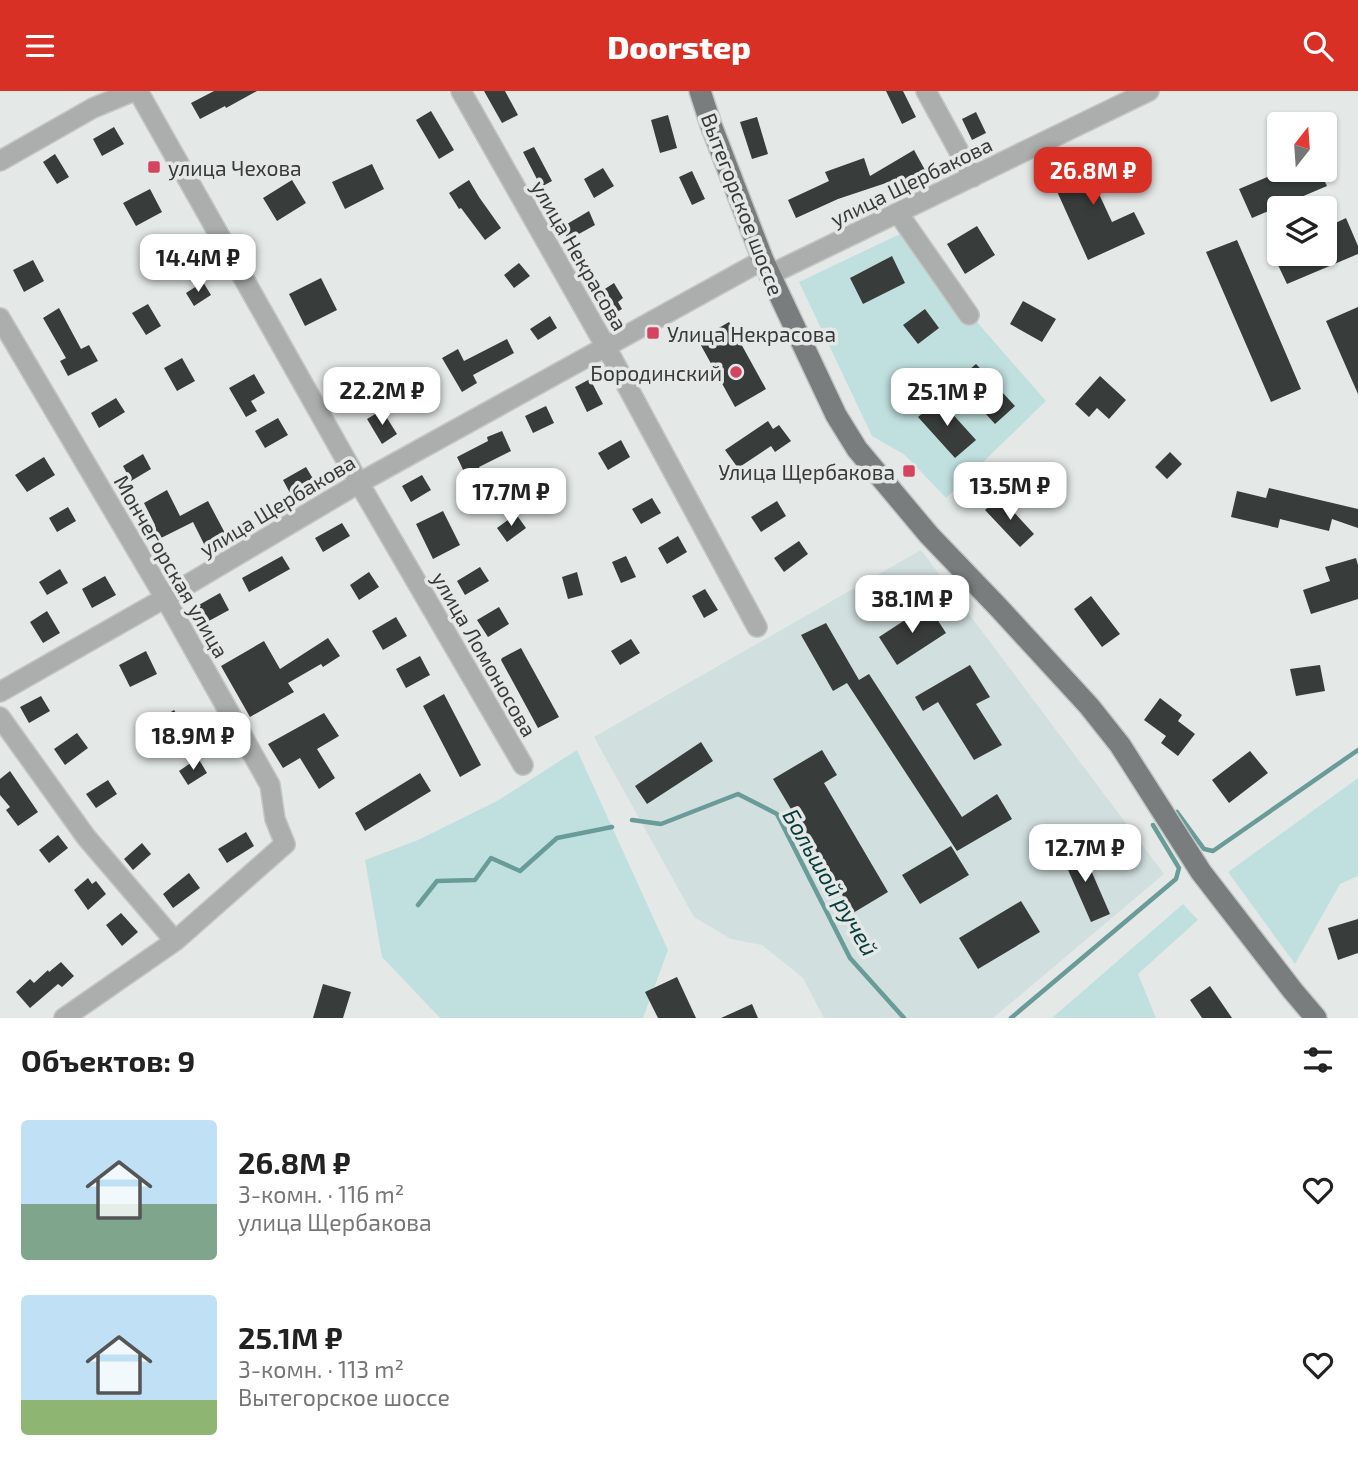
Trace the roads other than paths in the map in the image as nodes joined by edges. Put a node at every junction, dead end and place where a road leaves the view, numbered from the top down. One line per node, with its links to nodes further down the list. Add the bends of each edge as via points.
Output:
1 (136, 91): 6 (street, via 93,108); 13 (street, улица Ломоносова)
2 (461, 91): 12 (street, улица Некрасова)
3 (700, 91): 9 (main road, Вытегорское шоссе)
4 (926, 91): 7 (street)
5 (1137, 93): 7 (street, улица Щербакова)
6 (0, 161)
7 (974, 177): 8 (street, улица Щербакова)
8 (898, 213): 9 (street, улица Щербакова); 10 (street)
9 (766, 268): 12 (street, улица Щербакова); 21 (main road, Вытегорское шоссе, via 857,449 929,535 1089,706 1120,745 1200,872)
10 (969, 316)
11 (0, 318): 14 (street, Мончегорская улица)
12 (606, 347): 13 (street, улица Щербакова); 15 (street, улица Некрасова)
13 (359, 482): 14 (street, улица Щербакова); 18 (street, улица Ломоносова)
14 (165, 598): 16 (street, улица Щербакова); 19 (street, Мончегорская улица, via 270,785 275,819 285,844)
15 (757, 627)
16 (0, 692)
17 (0, 716): 19 (street, via 86,837)
18 (523, 765)
19 (176, 941): 20 (street)
20 (64, 1018)
21 (1316, 1018)

